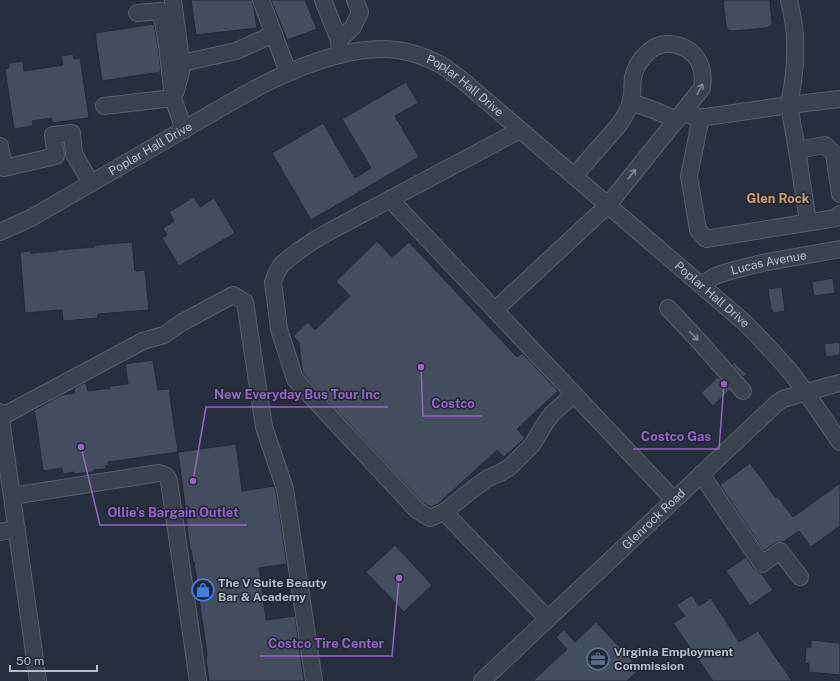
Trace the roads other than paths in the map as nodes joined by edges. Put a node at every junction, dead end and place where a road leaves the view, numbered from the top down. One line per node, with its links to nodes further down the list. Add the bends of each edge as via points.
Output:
1 (172, 0): 9 (street)
2 (261, 0): 7 (street)
3 (323, 0): 8 (street)
4 (355, 0): 8 (street, via 360,12)
5 (789, 0): 14 (street, via 795,35 793,82)
6 (137, 13): 11 (street, via 161,11)
7 (274, 34): 9 (street, via 236,51); 10 (street)
8 (339, 47): 10 (street, Poplar Hall Drive, via 316,61); 19 (street, Poplar Hall Drive, via 403,51 425,58 462,80)
9 (182, 63): 11 (street)
10 (288, 72): 18 (street, Poplar Hall Drive)
11 (173, 98): 15 (street); 18 (street)
12 (840, 100): 14 (street)
13 (631, 102): 16 (street); 16 (street, one-way to 13, via 702,88 704,78 700,63 694,55 677,45 660,44 643,57 634,77); 24 (street, via 618,126)
14 (789, 105): 17 (street); 21 (street)
15 (104, 106)
16 (679, 117): 17 (street); 28 (street, one-way to 16)
17 (701, 117): 30 (street, via 689,176 698,230 706,239)
18 (184, 130): 25 (street, Poplar Hall Drive)
19 (520, 130): 24 (street, Poplar Hall Drive); 27 (street)
20 (0, 146): 23 (street, via 4,168)
21 (796, 150): 26 (street, via 825,144 834,154); 30 (street)
22 (74, 154): 23 (street); 23 (street, via 72,133 53,135); 25 (street)
23 (56, 156)
24 (574, 176): 28 (street, Poplar Hall Drive)
25 (91, 183): 31 (street, Poplar Hall Drive, via 31,218)
26 (840, 194)
27 (390, 199): 35 (street); 45 (street, via 313,241 282,264 273,282 279,329 295,380 417,510 430,518)
28 (608, 205): 33 (street, Poplar Hall Drive); 35 (street)
29 (840, 214): 30 (street, via 836,218)
30 (808, 222)
31 (0, 232)
32 (840, 249): 33 (street, Lucas Avenue, via 730,271 715,276)
33 (701, 285): 38 (street, Poplar Hall Drive, via 744,322)
34 (668, 308): 37 (street, one-way to 37)
35 (495, 310): 39 (street)
36 (840, 383): 38 (street, Glenrock Road)
37 (744, 391)
38 (805, 392): 41 (street, Poplar Hall Drive); 42 (street, Glenrock Road, via 777,403)
39 (574, 394): 44 (street); 45 (street, via 552,414 532,445 510,467 488,478)
40 (0, 414): 43 (street); 52 (street, via 143,341 164,335 233,294 245,302 264,427 285,489)
41 (840, 442)
42 (702, 474): 44 (street, Glenrock Road); 48 (street, via 762,564 780,551)
43 (12, 496): 46 (street); 51 (street, via 158,473 168,477)
44 (674, 500): 49 (street, Glenrock Road)
45 (444, 512): 49 (street)
46 (17, 529): 47 (street); 50 (street)
47 (0, 532)
48 (800, 577)
49 (548, 619): 53 (street, Glenrock Road)
50 (38, 681)
51 (198, 681)
52 (314, 681)
53 (482, 681)

